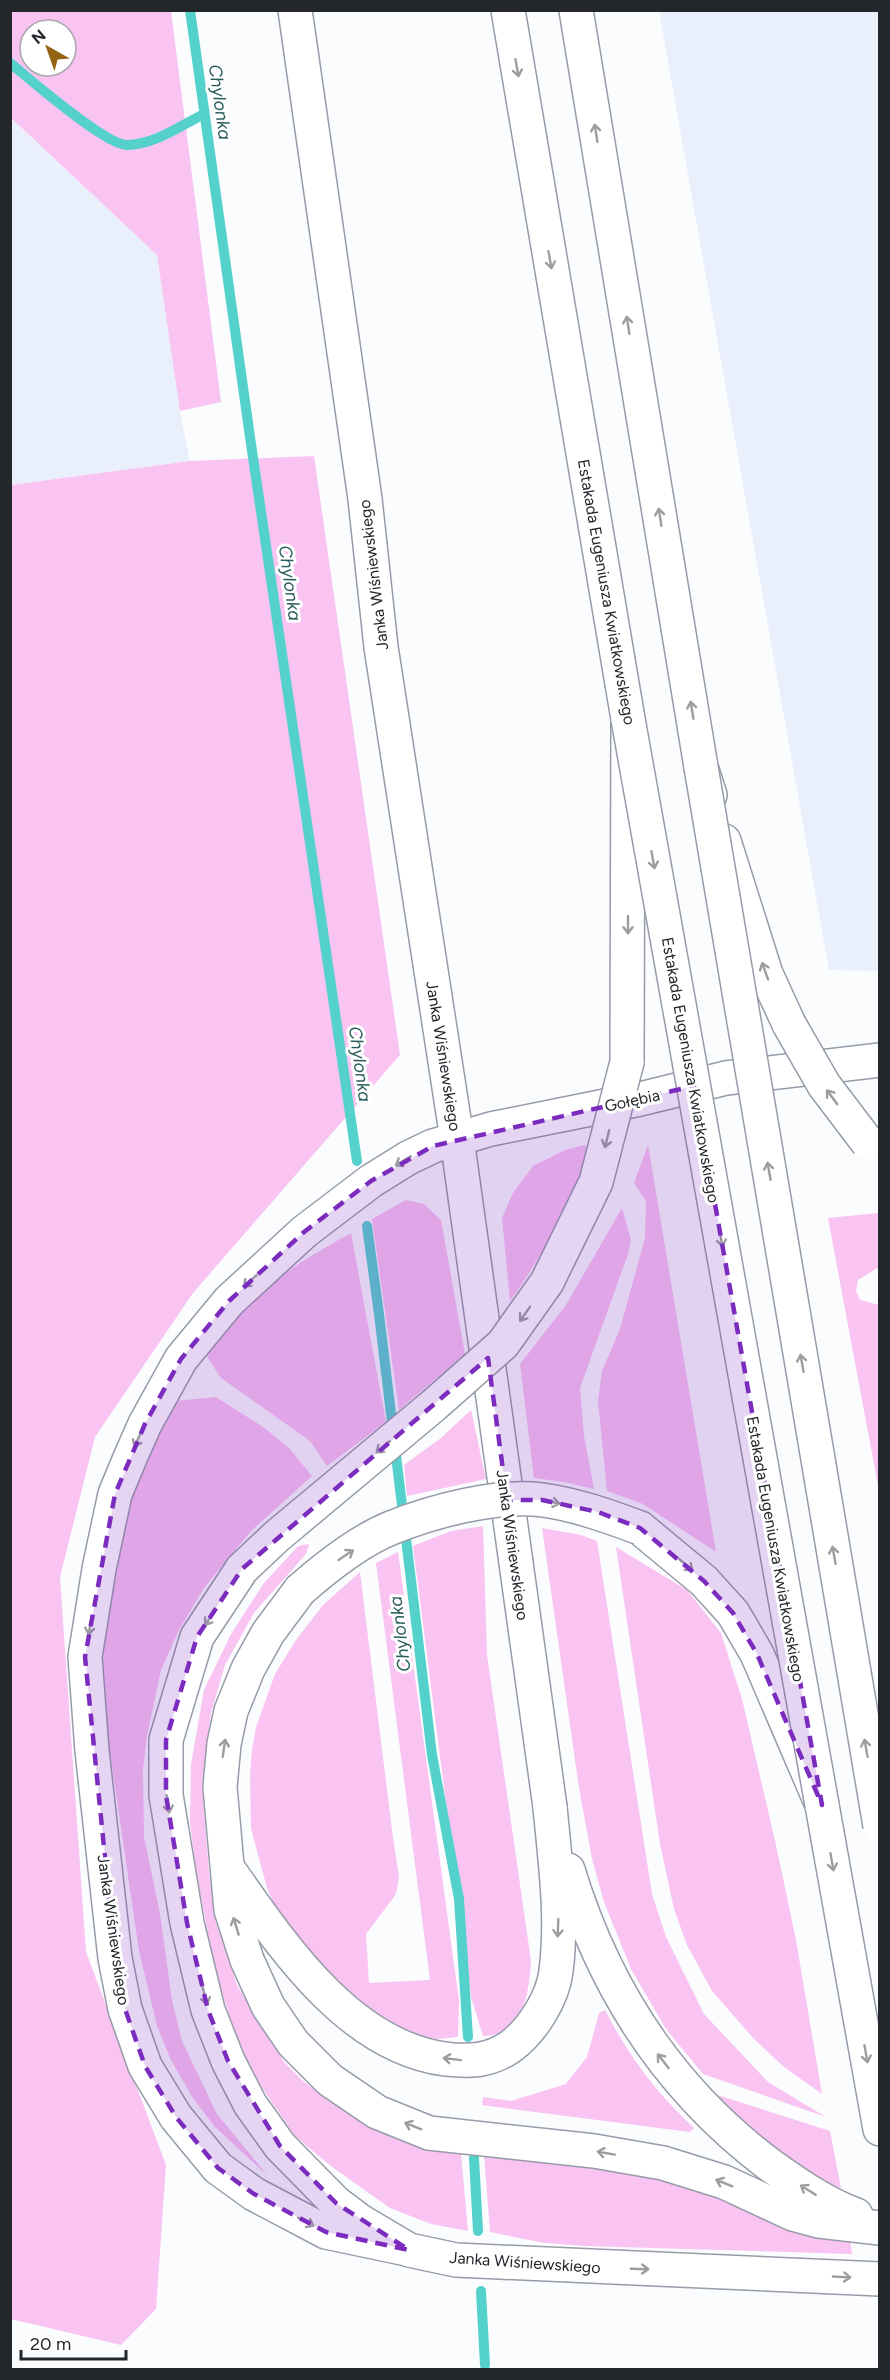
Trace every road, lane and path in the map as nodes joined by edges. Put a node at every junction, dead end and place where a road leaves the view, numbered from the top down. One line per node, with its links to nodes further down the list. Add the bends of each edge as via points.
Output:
1 (295, 10): 7 (main road, Janka Wiśniewskiego, via 365,499 381,647)
2 (508, 10): 4 (main road, Estakada Eugeniusza Kwiatkowskiego, one-way to 4)
3 (576, 10): 5 (main road, one-way to 3)
4 (628, 719): 9 (main road, Estakada Eugeniusza Kwiatkowskiego, one-way to 9, bridge); 15 (main road, one-way to 15, bridge, via 627,1062 596,1182 547,1282 503,1344 242,1569 197,1637 166,1740 166,1795 187,1923 208,2010 228,2061 250,2104 280,2146 336,2203)
5 (701, 767): 8 (main road, one-way to 5, bridge, via 807,1058 766,975); 11 (main road, one-way to 5, bridge)
6 (879, 1060): 7 (main road, Gołębia, via 726,1078)
7 (457, 1139): 10 (main road, Janka Wiśniewskiego); 15 (main road, Janka Wiśniewskiego, one-way to 15, via 408,1158 304,1232 229,1301 181,1359 145,1424 115,1494 85,1658 115,1958 125,2008 145,2066 176,2117 218,2168 254,2194 326,2232)
8 (879, 1155)
9 (822, 1804): 12 (main road, one-way to 9, bridge, via 220,1787 231,1712 258,1651 300,1590 346,1554 389,1528 452,1509 507,1500 542,1500 598,1512 640,1528 704,1581 733,1613 757,1654); 13 (main road, Estakada Eugeniusza Kwiatkowskiego, one-way to 13)
10 (550, 1808): 12 (main road, one-way to 12, via 559,1898 556,1973 541,2014 521,2039 496,2057 462,2061 432,2057 392,2043 365,2025 332,1999 281,1942); 14 (main road, one-way to 10, via 789,2178 719,2122 680,2082 649,2042 616,1988 579,1907)
11 (879, 1826)
12 (228, 1869): 14 (main road, one-way to 12, via 819,2221 794,2214 724,2182 663,2163 559,2146 429,2133 377,2112 330,2080 293,2043 268,2006 247,1960 231,1910)
13 (879, 2129)
14 (879, 2226)
15 (409, 2250): 16 (main road, Janka Wiśniewskiego, one-way to 16, via 456,2260)
16 (879, 2279)

